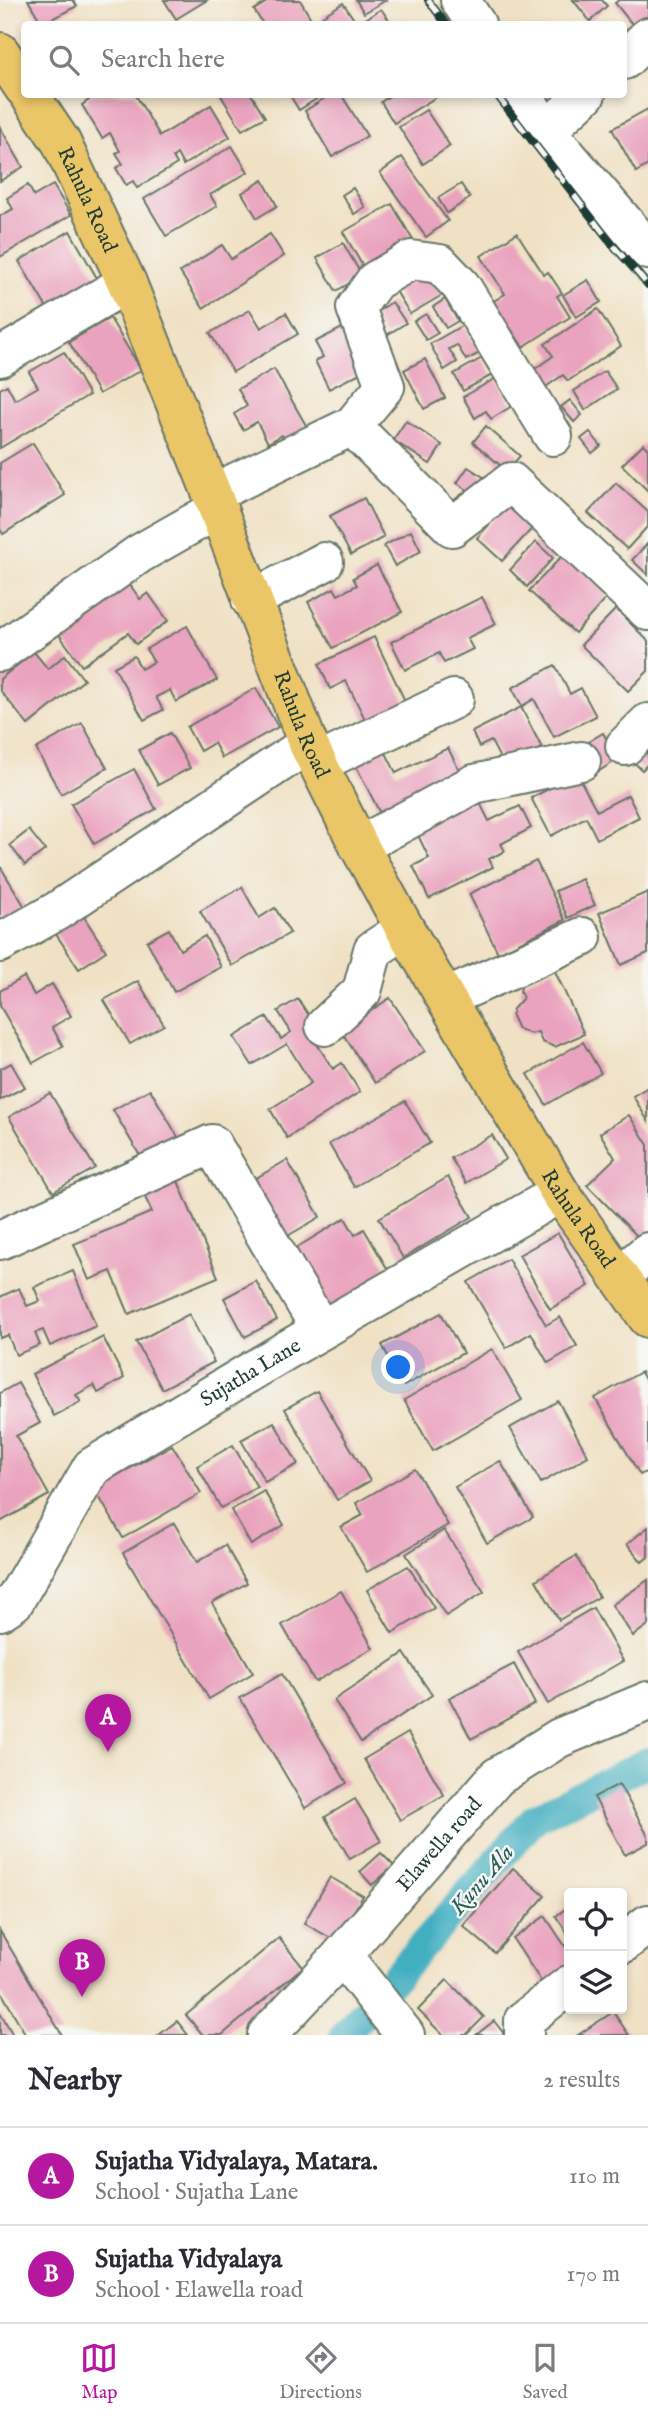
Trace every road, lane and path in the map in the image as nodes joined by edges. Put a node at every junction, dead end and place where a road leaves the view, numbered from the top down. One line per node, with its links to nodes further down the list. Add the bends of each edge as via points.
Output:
1 (460, 0): 2 (street)
2 (474, 21)
3 (648, 37): 5 (street)
4 (0, 52): 6 (main road)
5 (627, 57)
6 (21, 84)
7 (32, 98): 12 (main road, Rahula Road, via 61,142)
8 (525, 98): 10 (street)
9 (582, 98): 10 (street)
10 (546, 131): 11 (street)
11 (648, 250)
12 (127, 283): 13 (street); 16 (main road, Rahula Road)
13 (0, 357)
14 (352, 426): 15 (street, via 385,386 355,308 376,281 411,260 440,264 461,286); 16 (street); 19 (street, via 452,527 511,482)
15 (554, 436)
16 (215, 501): 18 (main road, Rahula Road); 20 (street)
17 (324, 562): 18 (street)
18 (251, 600): 22 (main road, Rahula Road)
19 (648, 611)
20 (0, 652)
21 (454, 699): 22 (street)
22 (313, 754): 24 (main road, Rahula Road); 27 (street)
23 (581, 761): 24 (street, via 474,784)
24 (359, 846): 25 (main road, Rahula Road)
25 (405, 929): 28 (main road, Rahula Road); 29 (street, via 373,950 362,991)
26 (582, 937): 28 (street)
27 (0, 943)
28 (446, 998): 30 (main road, Rahula Road)
29 (325, 1026)
30 (560, 1193): 32 (main road, Rahula Road); 34 (street, Sujatha Lane)
31 (0, 1240): 34 (street, via 212,1144)
32 (634, 1264): 33 (main road, Rahula Road)
33 (648, 1318)
34 (321, 1330): 35 (street, Sujatha Lane, via 92,1467 14,1602)
35 (0, 1611)
36 (648, 1701): 39 (street, Elawella road, via 559,1738 497,1777)
37 (648, 1924): 38 (street)
38 (627, 1940)
39 (342, 1955): 41 (street, Elawella road); 42 (street)
40 (564, 1989): 43 (street, via 524,2020)
41 (273, 2033)
42 (405, 2035)
43 (524, 2035)

